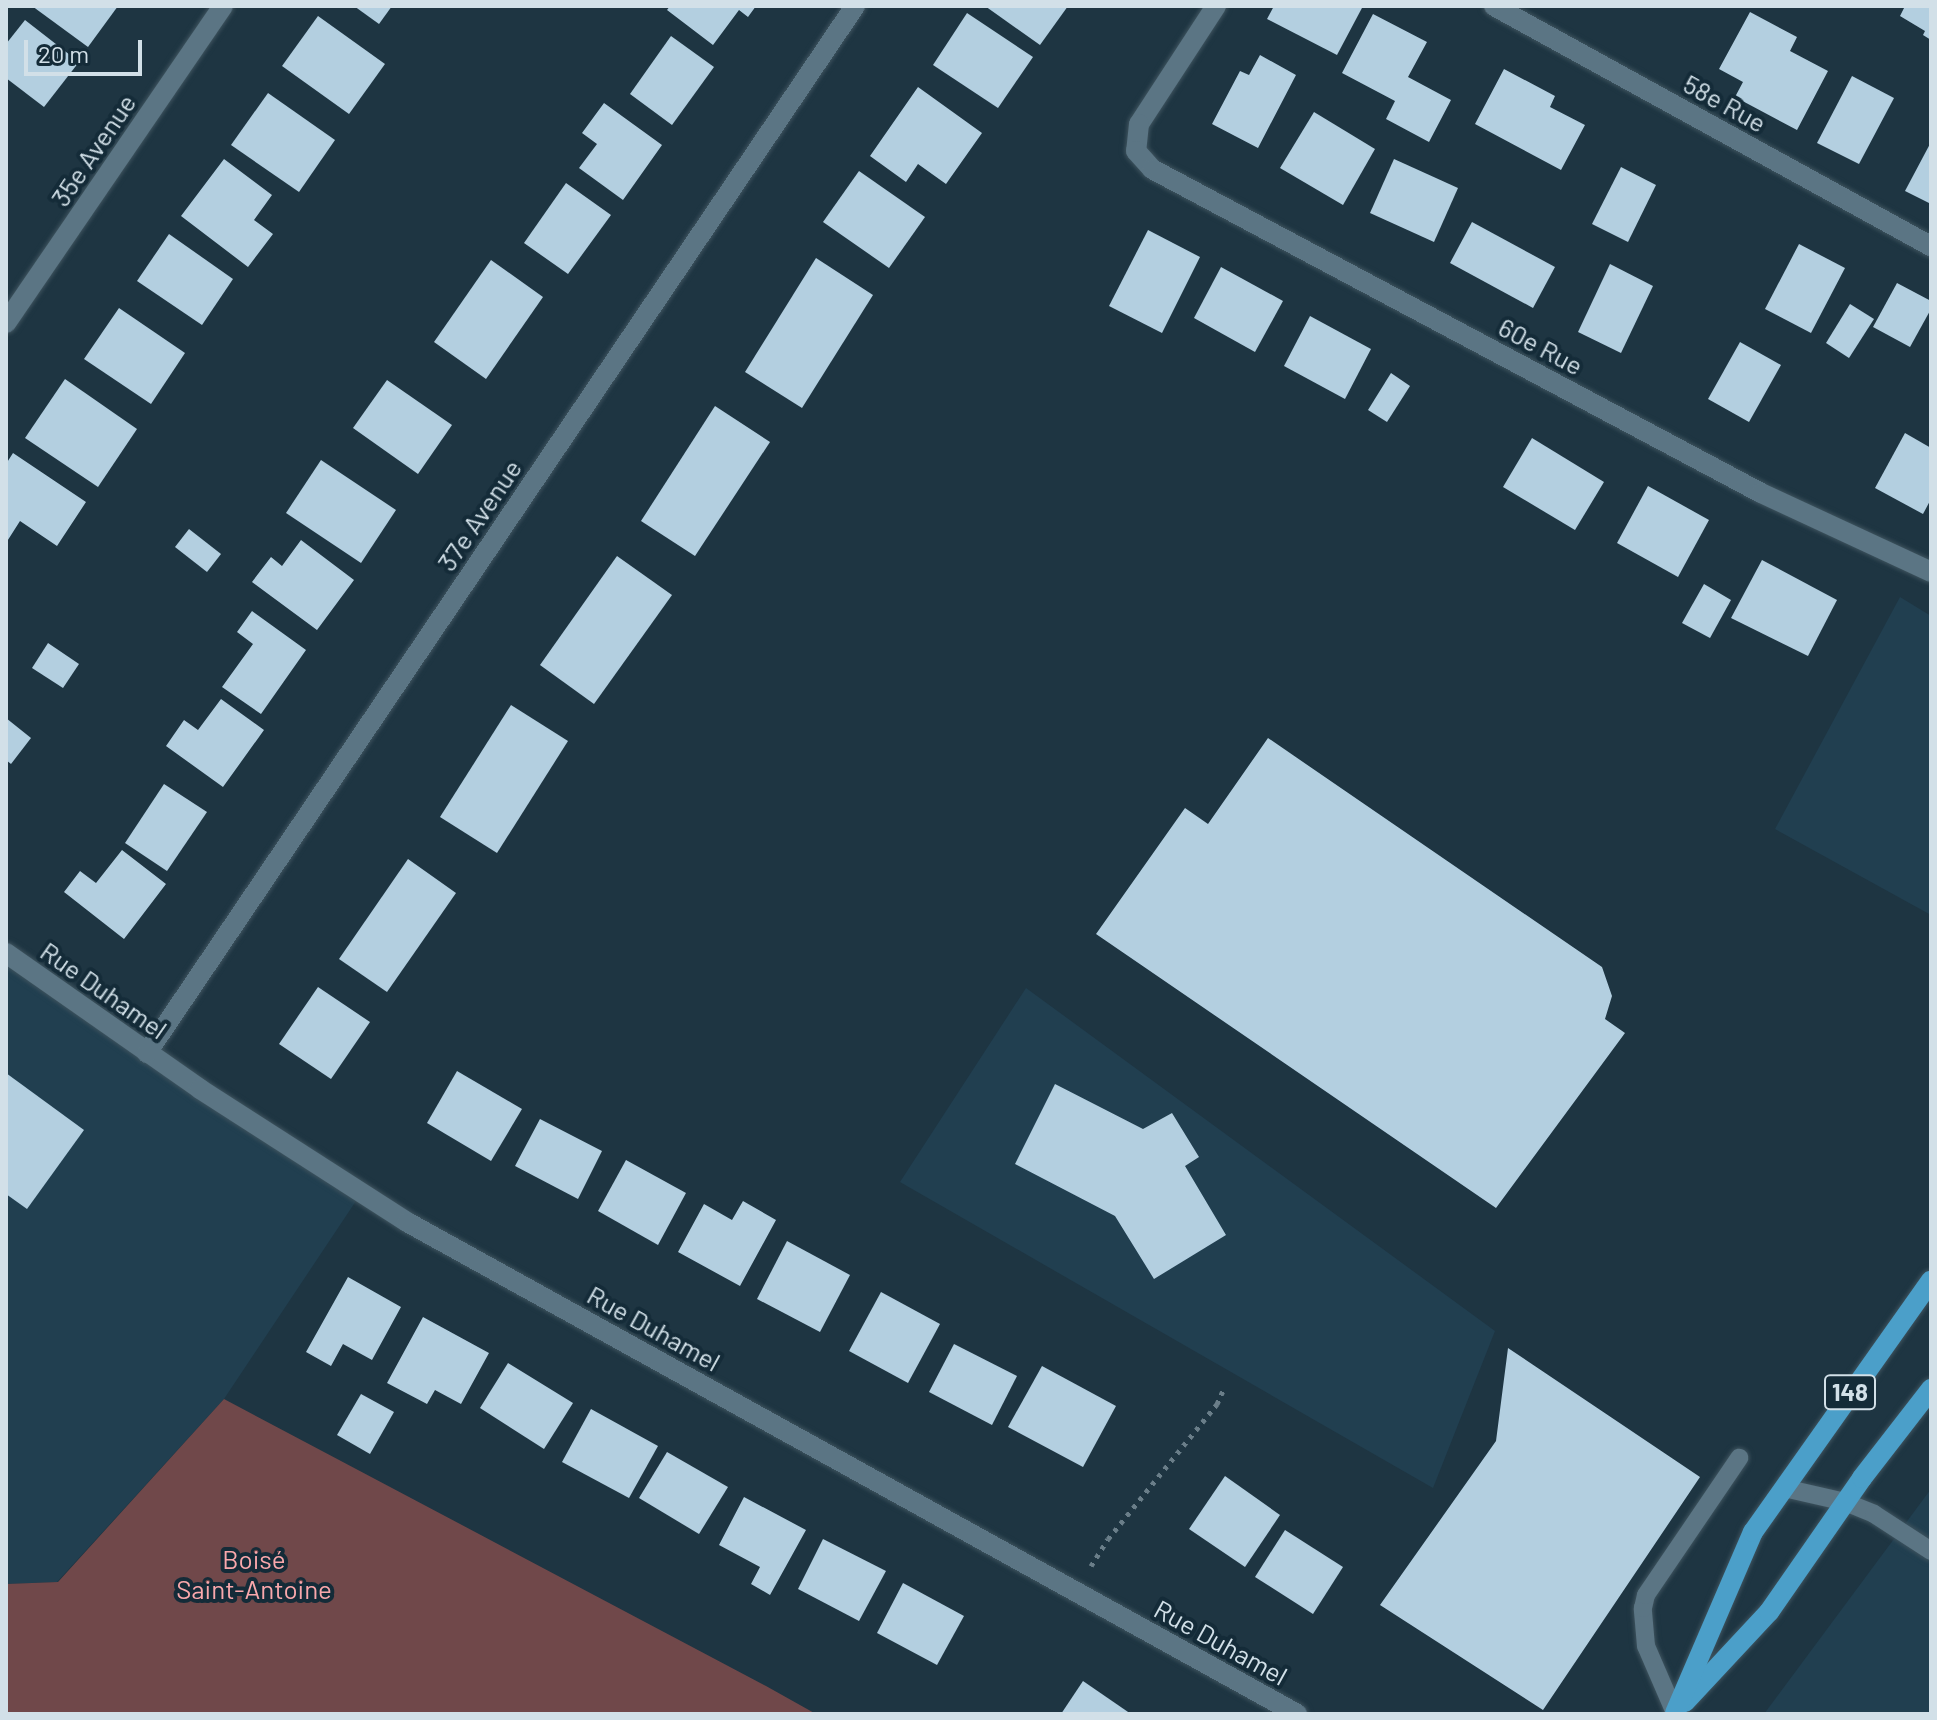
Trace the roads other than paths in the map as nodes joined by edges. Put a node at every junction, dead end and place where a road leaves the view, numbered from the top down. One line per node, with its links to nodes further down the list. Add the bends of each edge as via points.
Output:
1 (223, 6): 6 (street, 35e Avenue)
2 (855, 6): 9 (street, 37e Avenue)
3 (1216, 6): 7 (street, 60e Rue, via 1139,124 1136,151 1152,169 1747,485)
4 (1494, 6): 5 (street, 58e Rue)
5 (1931, 246)
6 (6, 323)
7 (1931, 572)
8 (6, 953): 9 (street, Rue Duhamel)
9 (147, 1053): 16 (street, Rue Duhamel, via 407,1222)
10 (1931, 1281): 13 (main road, 148)
11 (1931, 1389): 14 (main road, 148)
12 (1739, 1458): 17 (lane, via 1646,1595 1644,1635)
13 (1784, 1488): 14 (lane); 17 (main road, 148, via 1753,1532)
14 (1845, 1502): 15 (lane); 17 (main road, 148, via 1769,1612)
15 (1931, 1551)
16 (1297, 1714)
17 (1674, 1714)

